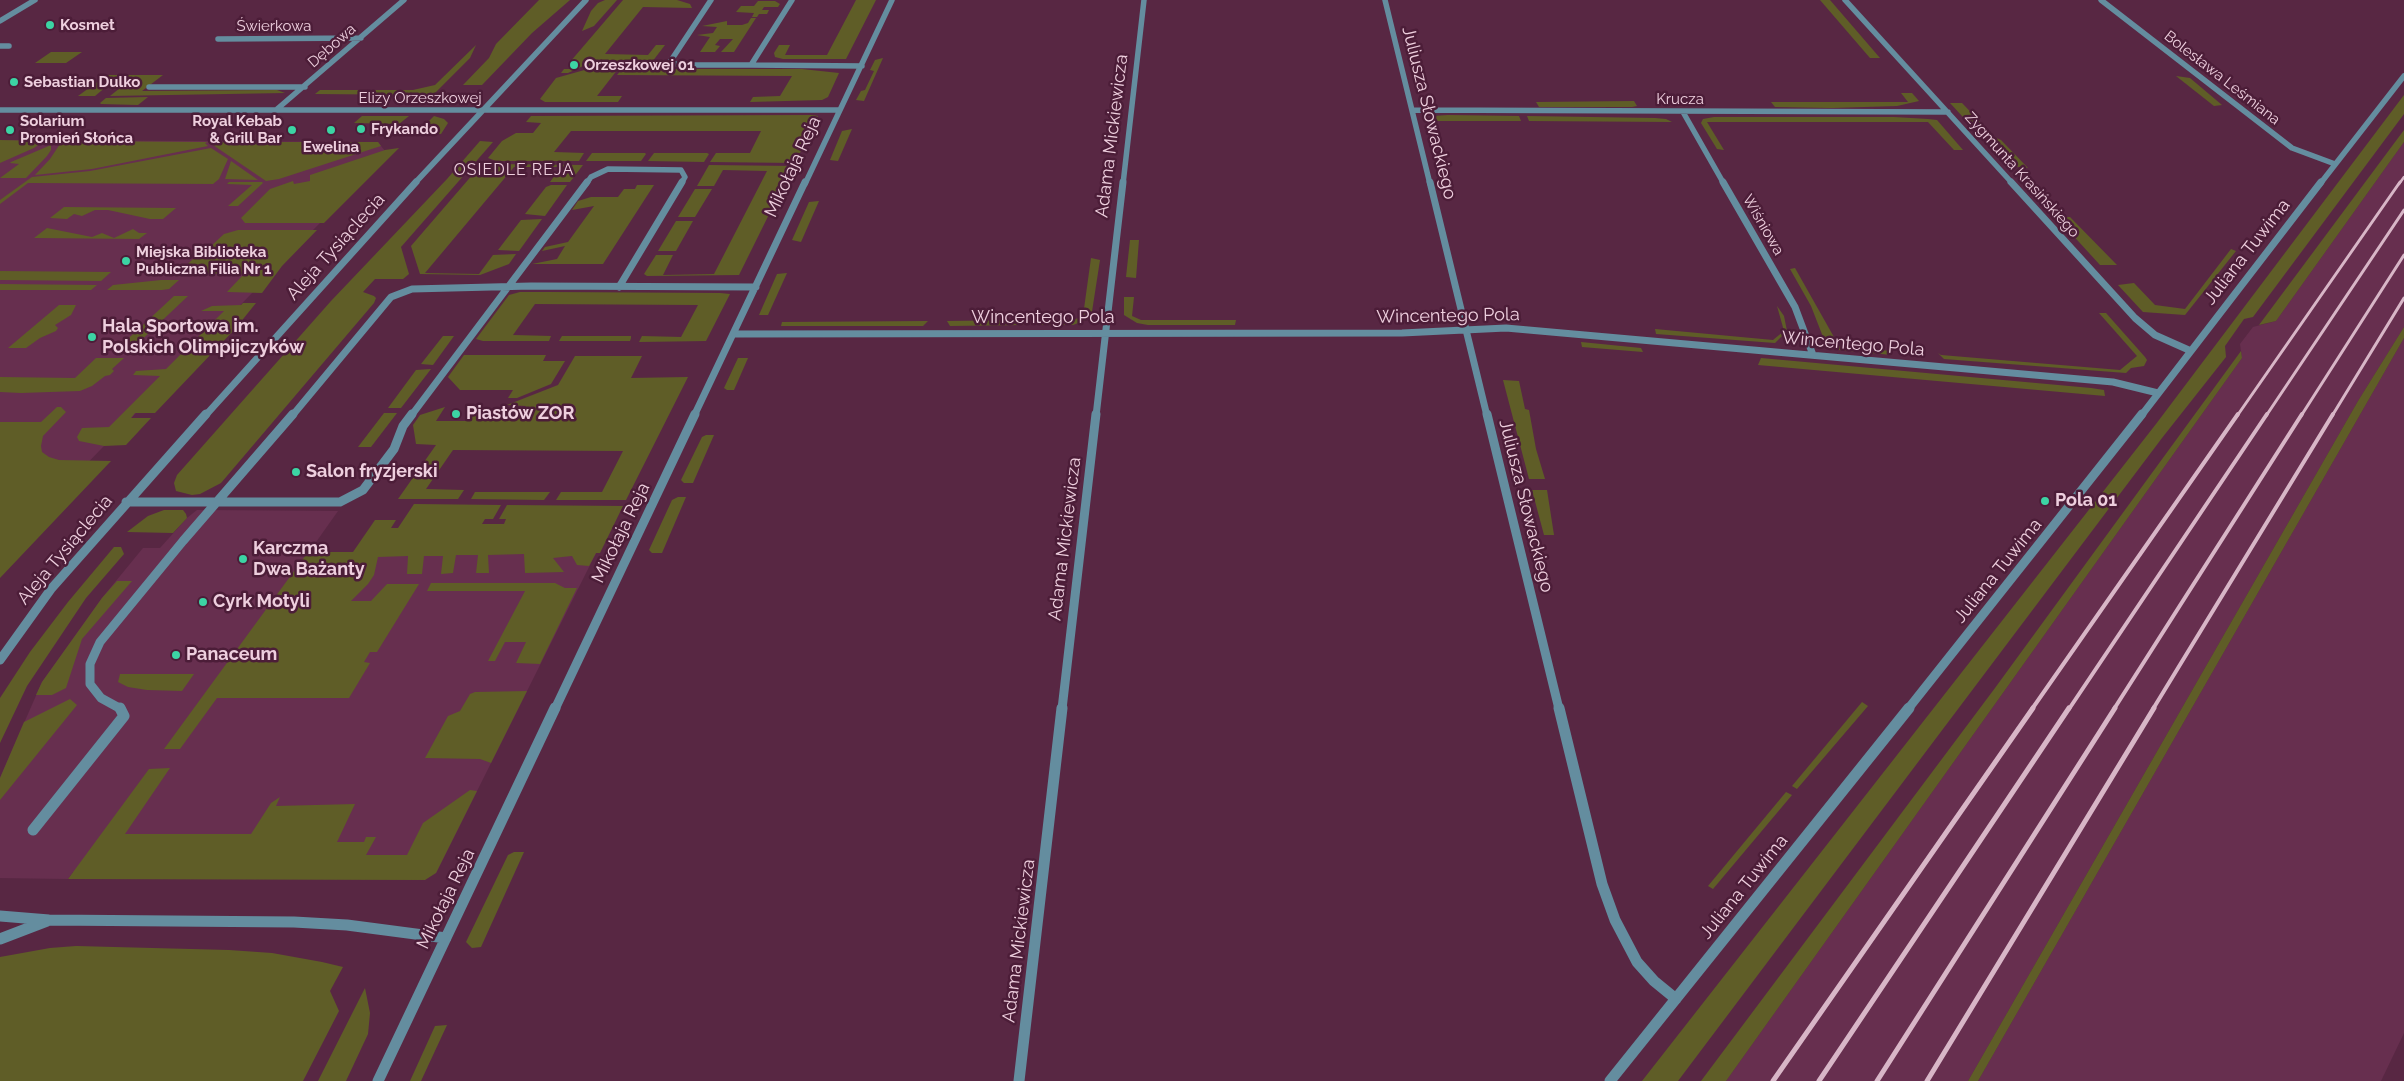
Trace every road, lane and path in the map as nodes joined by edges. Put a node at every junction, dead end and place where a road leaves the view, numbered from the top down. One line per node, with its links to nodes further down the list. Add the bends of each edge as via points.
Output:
1 (35, 0): 11 (street)
2 (404, 0): 12 (street, Dębowa)
3 (586, 0): 25 (street, Aleja Tysiąclecia)
4 (712, 0): 16 (street, via 670,62 679,65)
5 (792, 0): 16 (street)
6 (892, 0): 17 (street, Mikołaja Reja)
7 (1144, 0): 33 (street, Adama Mickiewicza)
8 (1385, 0): 24 (street, Juliusza Słowackiego)
9 (1846, 0): 27 (street, Zygmunta Krasińskiego)
10 (2101, 0): 28 (street, Bolesława Leśmiana, via 2287,145)
11 (0, 21)
12 (361, 38): 13 (street, Świerkowa); 19 (street, Dębowa)
13 (218, 39)
14 (0, 46): 15 (street)
15 (9, 46)
16 (751, 65): 17 (street)
17 (862, 66): 23 (street, Mikołaja Reja)
18 (2404, 76): 28 (street, Juliana Tuwima)
19 (305, 86): 20 (street); 22 (street, Dębowa)
20 (149, 87)
21 (0, 110): 22 (street, Elizy Orzeszkowej)
22 (276, 110): 25 (street, Elizy Orzeszkowej)
23 (839, 110): 25 (street, Elizy Orzeszkowej); 31 (street, Mikołaja Reja)
24 (1412, 110): 26 (street, Krucza); 32 (street, Juliusza Słowackiego)
25 (480, 111): 38 (street, Aleja Tysiąclecia)
26 (1684, 112): 27 (street, Krucza); 36 (street, Wiśniowa, via 1795,307)
27 (1948, 112): 35 (street, Zygmunta Krasińskiego, via 2146,328)
28 (2335, 164): 35 (street, Juliana Tuwima)
29 (506, 287): 30 (street); 30 (street, via 594,175 611,169 681,170 686,177); 39 (street, via 412,289 391,297); 39 (street, via 403,426 394,449 363,490 340,502)
30 (619, 287): 31 (street)
31 (756, 287): 34 (street, Mikołaja Reja)
32 (1465, 329): 33 (street, Wincentego Pola, via 1402,333); 36 (street, Wincentego Pola, via 1524,329); 46 (street, Juliusza Słowackiego, via 1602,884 1618,927 1637,962 1654,982)
33 (1105, 332): 34 (street, Wincentego Pola); 48 (street, Adama Mickiewicza)
34 (734, 334): 44 (street, Mikołaja Reja)
35 (2191, 352): 37 (street, Juliana Tuwima)
36 (1812, 355): 37 (street, Wincentego Pola, via 2113,382)
37 (2158, 393): 46 (street, Juliana Tuwima)
38 (126, 502): 39 (street); 40 (street, Aleja Tysiąclecia, via 52,589)
39 (217, 503): 41 (street, via 100,642 89,672 90,684 101,698 121,709 124,716)
40 (0, 660)
41 (33, 830)
42 (0, 916): 43 (street)
43 (49, 920): 44 (street, via 294,922 347,925); 45 (street)
44 (446, 938): 47 (street, Mikołaja Reja)
45 (0, 939)
46 (1676, 999): 49 (street, Juliana Tuwima)
47 (378, 1081)
48 (1019, 1081)
49 (1610, 1081)

